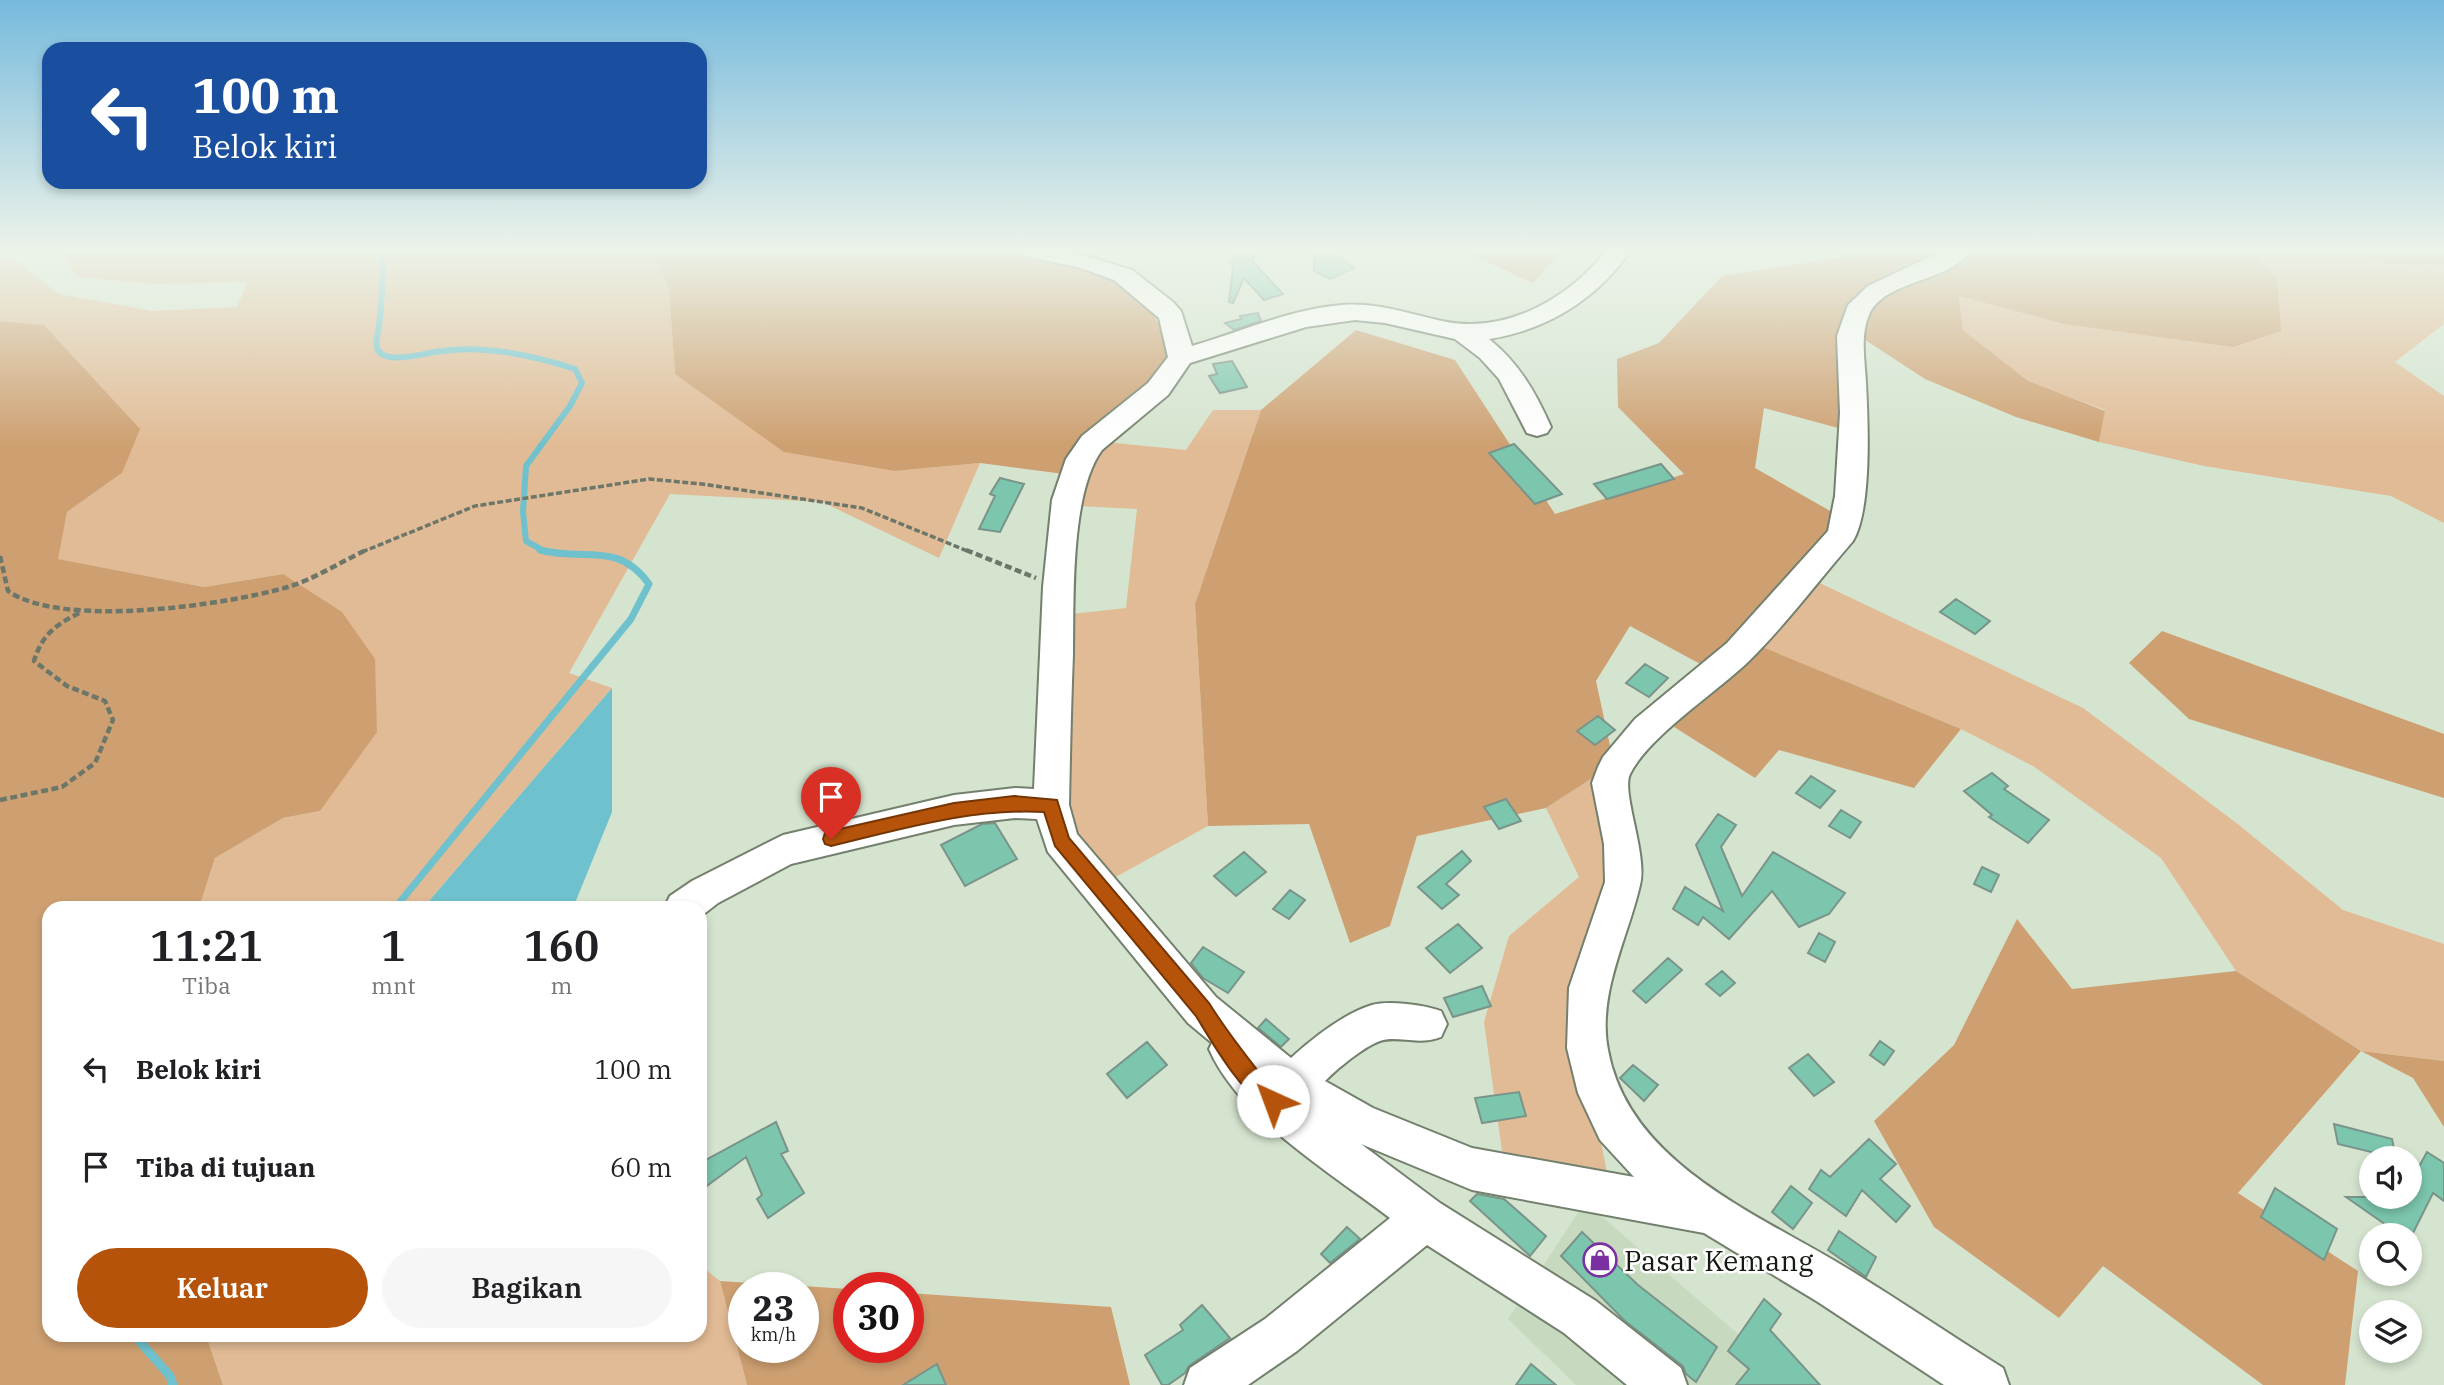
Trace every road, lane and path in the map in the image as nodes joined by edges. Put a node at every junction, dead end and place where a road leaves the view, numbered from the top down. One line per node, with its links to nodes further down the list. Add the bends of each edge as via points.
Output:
1 (1171, 316): 7 (street)
2 (1324, 316): 7 (street)
3 (1379, 316): 6 (street)
4 (1541, 316): 6 (street, via 1511,327)
5 (1856, 316): 18 (street, via 1850,337 1854,413 1850,496 1842,534 1738,652 1647,729 1615,768 1610,783 1622,844 1623,882 1589,988 1587,1048 1599,1093 1615,1126 1672,1187)
6 (1462, 332): 8 (street, via 1488,349 1519,385)
7 (1181, 357): 10 (street, via 1158,389 1092,443 1080,459 1068,500)
8 (1537, 427)
9 (0, 556): 11 (path, via 8,591 18,598)
10 (1059, 587): 11 (path, via 862,508 649,479 475,506 384,541 290,586 217,604); 13 (street)
11 (82, 612): 12 (path, via 51,627 37,644 34,661 67,686 105,701 113,720 95,763 62,787)
12 (0, 800)
13 (1051, 805): 14 (street, via 1014,803 954,810 783,850); 15 (street, via 1061,841)
14 (693, 901)
15 (1202, 1010): 17 (street); 19 (street, via 1258,1087)
16 (1427, 1024): 17 (street, via 1375,1022 1323,1055)
17 (1292, 1084): 18 (street, via 1358,1122 1472,1170)
18 (1711, 1213): 22 (street)
19 (1426, 1218): 20 (street, via 1281,1335); 21 (street, via 1580,1317)
20 (1212, 1384)
21 (1664, 1385)
22 (1986, 1385)

